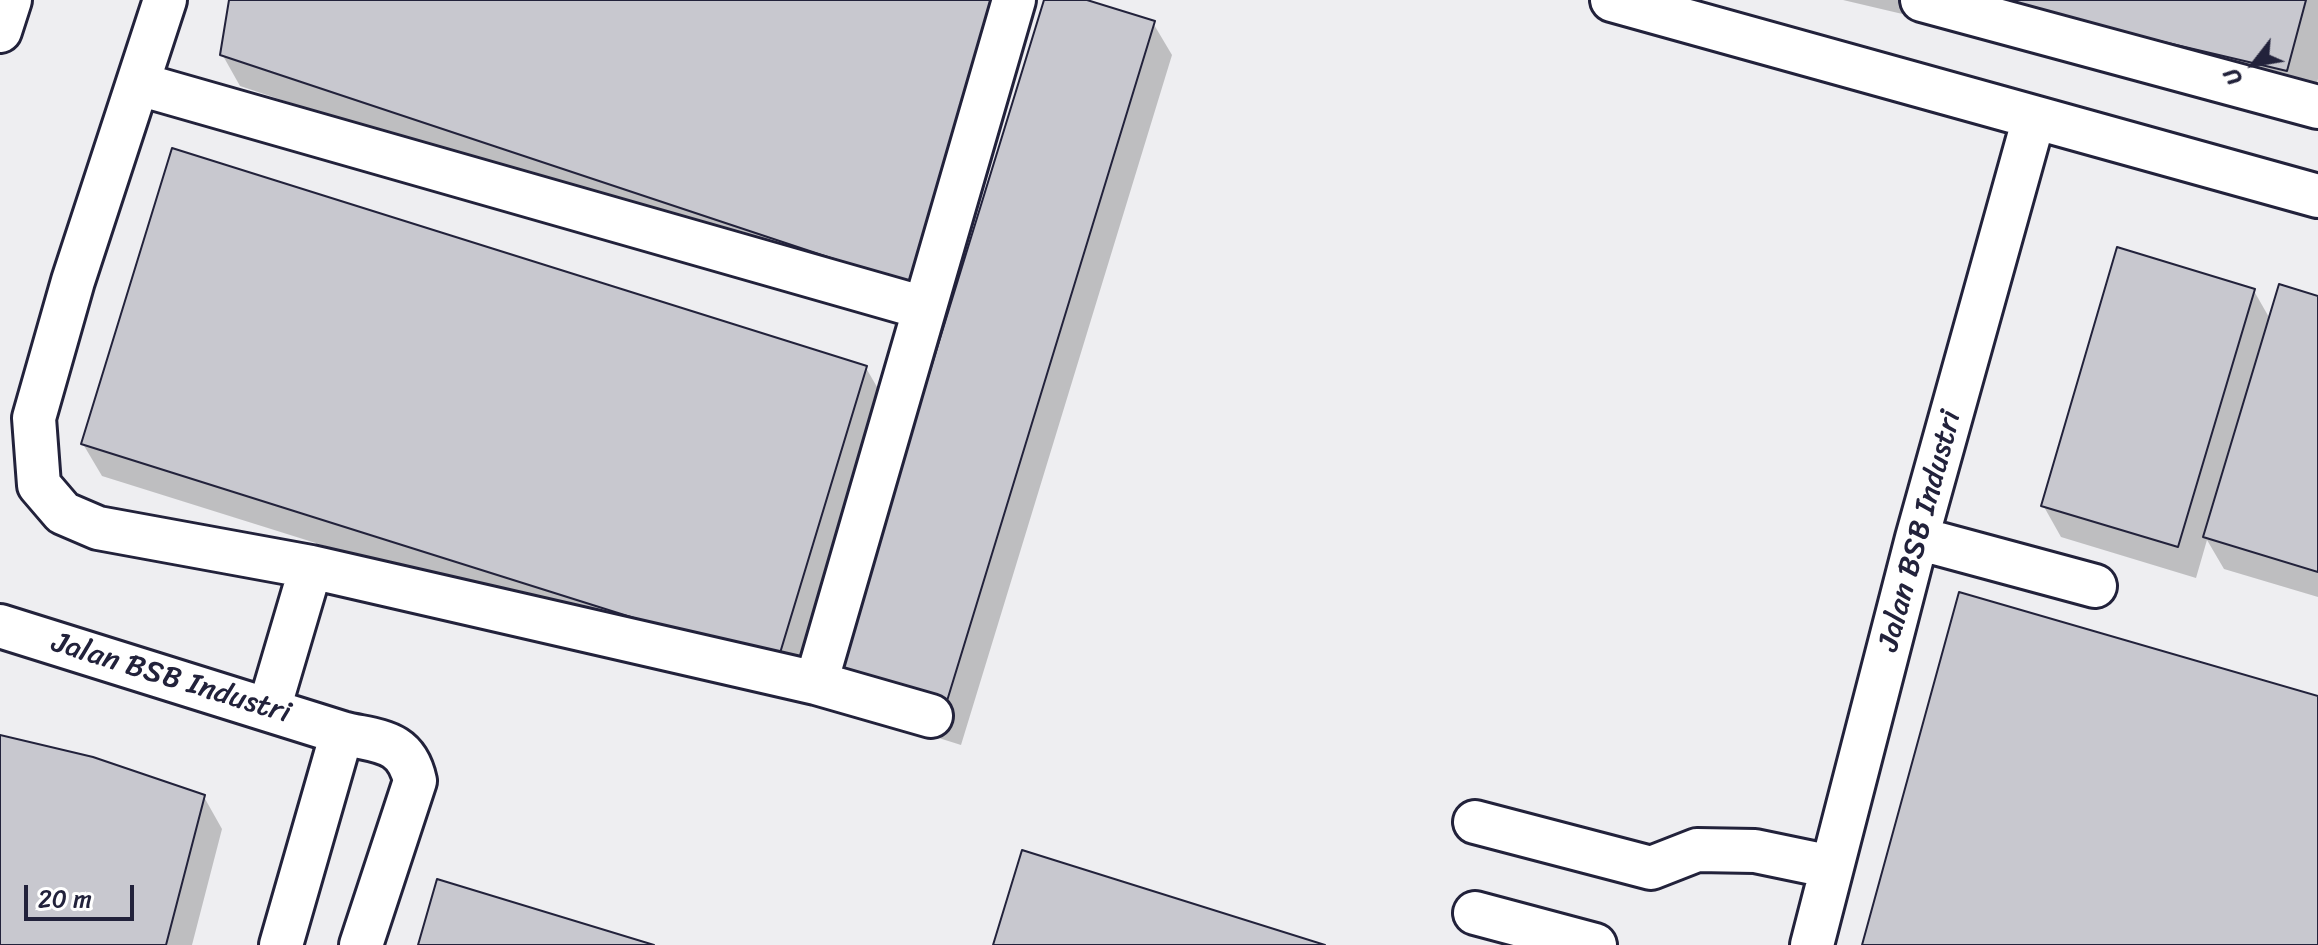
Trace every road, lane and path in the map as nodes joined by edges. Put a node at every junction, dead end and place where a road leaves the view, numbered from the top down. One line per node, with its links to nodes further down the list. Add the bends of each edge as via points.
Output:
1 (10, 0): 6 (lane)
2 (165, 0): 7 (lane)
3 (1014, 0): 11 (lane)
4 (1612, 0): 9 (lane)
5 (1922, 0): 8 (lane)
6 (0, 31)
7 (139, 84): 11 (lane); 13 (lane, via 34,418 39,485 63,513 98,528)
8 (2318, 107)
9 (2034, 118): 10 (lane); 12 (lane, Jalan BSB Industri)
10 (2318, 196)
11 (924, 308): 16 (lane)
12 (1917, 538): 14 (lane); 21 (lane, Jalan BSB Industri)
13 (311, 567): 16 (lane); 17 (lane)
14 (2095, 586)
15 (0, 626): 17 (lane, Jalan BSB Industri)
16 (816, 683): 18 (lane)
17 (269, 709): 19 (lane, Jalan BSB Industri)
18 (931, 716)
19 (342, 733): 23 (lane); 24 (lane, Jalan BSB Industri, via 398,748 415,781)
20 (1475, 822): 21 (lane, via 1651,868 1697,850 1755,851)
21 (1832, 867): 26 (lane, Jalan BSB Industri)
22 (1475, 913): 25 (lane)
23 (281, 945)
24 (361, 945)
25 (1595, 945)
26 (1812, 945)

